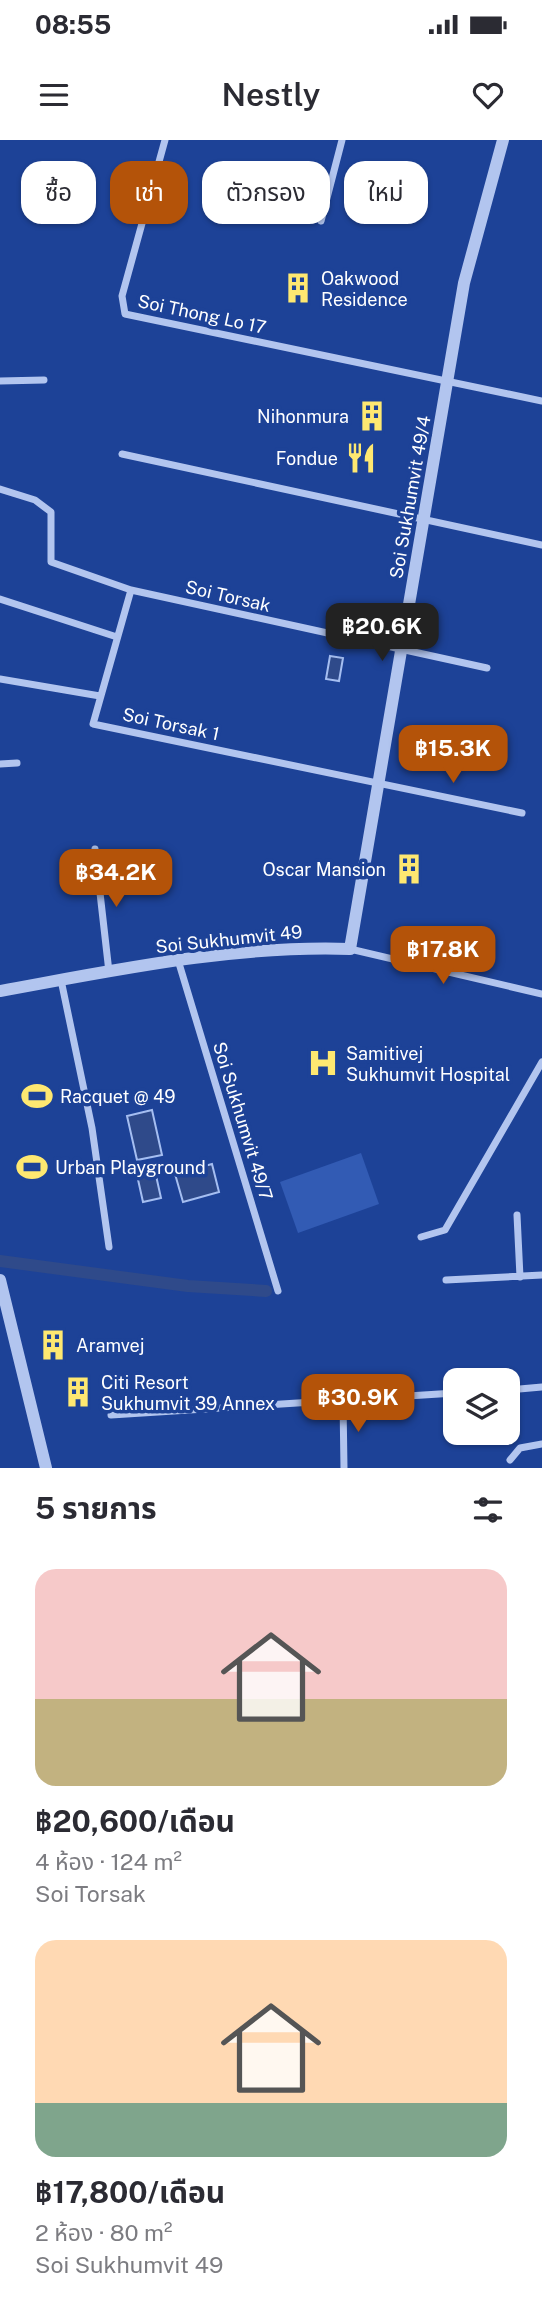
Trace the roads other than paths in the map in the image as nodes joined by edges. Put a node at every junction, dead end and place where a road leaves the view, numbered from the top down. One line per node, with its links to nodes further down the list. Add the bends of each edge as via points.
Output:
1 (165, 140): 7 (street, Soi Thong Lo 17, via 122,296 125,314)
2 (342, 140): 4 (street)
3 (503, 140): 7 (street, Soi Sukhumvit 49/4, via 466,273)
4 (330, 186)
5 (44, 380): 6 (street)
6 (0, 381)
7 (447, 382): 8 (street); 11 (street, Soi Sukhumvit 49/4)
8 (542, 401)
9 (122, 454): 11 (street)
10 (0, 489): 13 (street, Soi Torsak, via 35,500 51,512 51,562)
11 (424, 518): 12 (street); 16 (street, Soi Sukhumvit 49/4)
12 (542, 545)
13 (131, 590): 15 (street, Soi Torsak 1); 16 (street, Soi Torsak)
14 (0, 599): 15 (street)
15 (117, 637): 19 (street, Soi Torsak 1)
16 (401, 650): 17 (street, Soi Torsak); 22 (street, Soi Sukhumvit 49/4)
17 (487, 668)
18 (0, 679): 19 (street)
19 (100, 696): 22 (street, Soi Torsak 1, via 91,721 95,724)
20 (17, 763): 21 (street)
21 (0, 764)
22 (379, 784): 23 (street); 25 (street, Soi Sukhumvit 49/4)
23 (522, 813)
24 (95, 849): 27 (street)
25 (350, 949): 26 (street, Soi Sukhumvit 49, via 277,948); 30 (street, Soi Sukhumvit 49)
26 (178, 960): 27 (street, Soi Sukhumvit 49); 39 (street, Soi Sukhumvit 49/7)
27 (109, 972): 28 (street, Soi Sukhumvit 49)
28 (61, 980): 29 (street, Soi Sukhumvit 49); 34 (street, via 93,1128)
29 (0, 991)
30 (542, 995)
31 (542, 1062): 33 (street, via 445,1230)
32 (517, 1215): 36 (street)
33 (421, 1237)
34 (109, 1247)
35 (542, 1275): 36 (street)
36 (520, 1276): 38 (street)
37 (0, 1280): 47 (street)
38 (446, 1280)
39 (278, 1291)
40 (542, 1387): 41 (street)
41 (520, 1389)
42 (443, 1394): 43 (street)
43 (343, 1401): 44 (street); 48 (street)
44 (111, 1415)
45 (542, 1444): 46 (street, via 520,1448)
46 (510, 1460)
47 (46, 1468)
48 (344, 1468)

